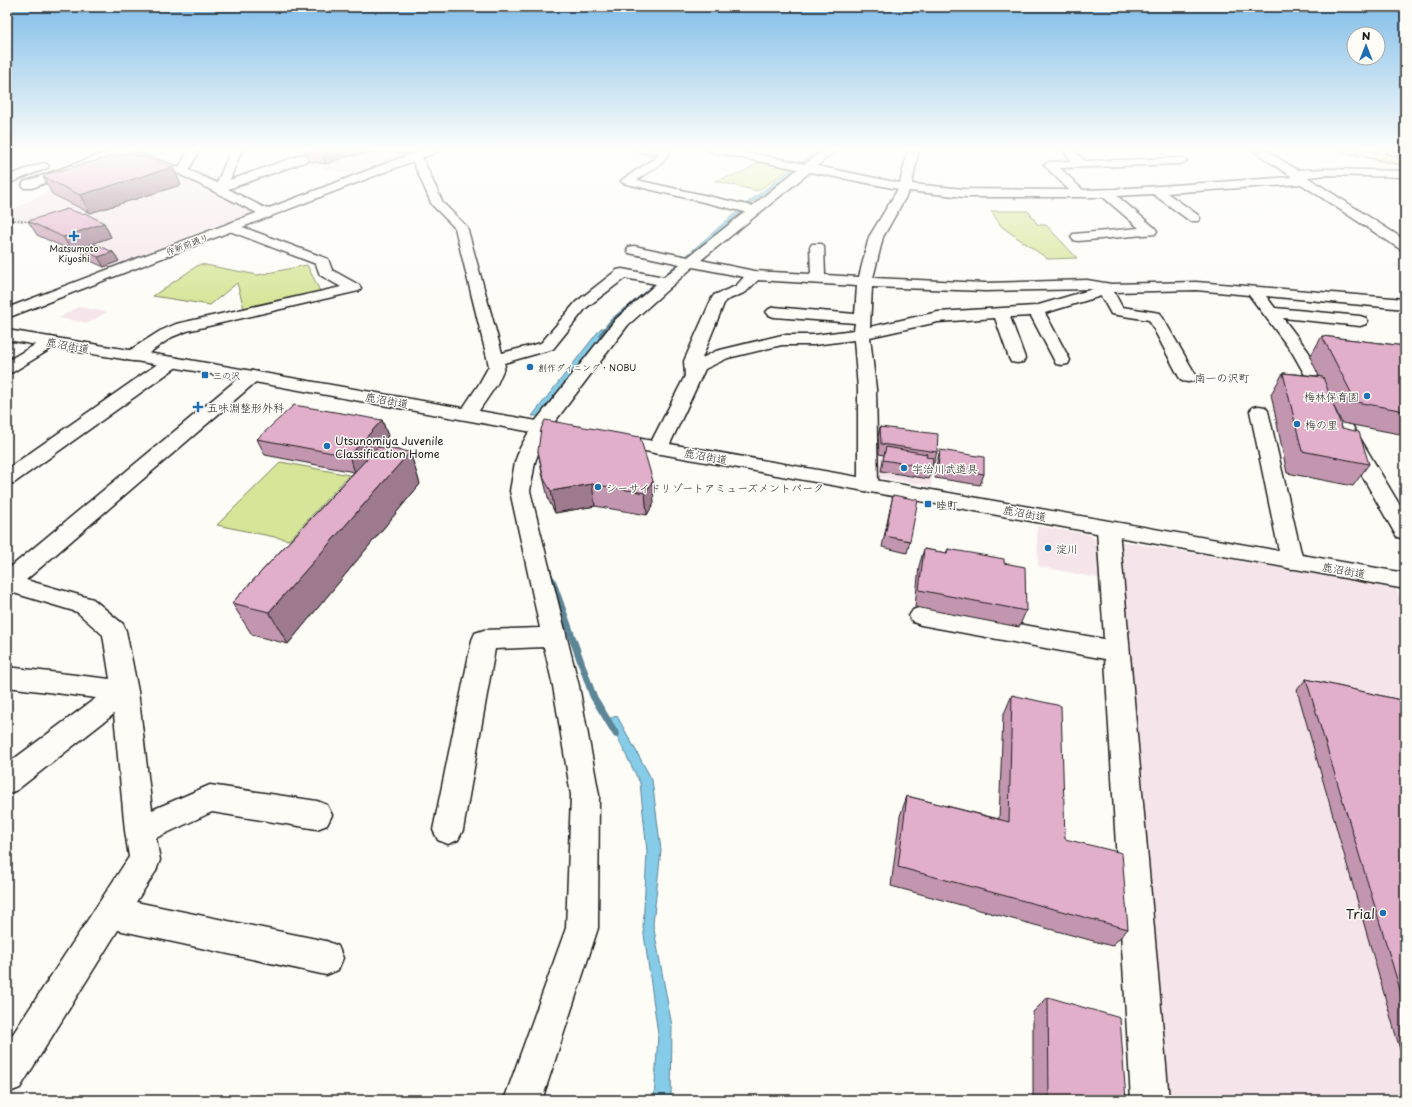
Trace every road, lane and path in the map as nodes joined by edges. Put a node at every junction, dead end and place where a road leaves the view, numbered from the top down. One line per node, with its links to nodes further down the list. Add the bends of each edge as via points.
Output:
1 (242, 201): 11 (street)
2 (301, 201): 11 (street, 作新前通り)
3 (436, 201): 41 (street, via 461,227)
4 (713, 201): 10 (street)
5 (766, 201): 10 (street)
6 (897, 201): 26 (street, via 876,237)
7 (1115, 201): 18 (street, via 1150,231)
8 (1170, 201): 12 (street)
9 (1335, 201): 17 (street)
10 (754, 210): 22 (street)
11 (266, 214): 16 (street, 作新前通り)
12 (1194, 218)
13 (7, 220): 14 (path)
14 (36, 222)
15 (1398, 226): 17 (street)
16 (232, 227): 33 (street, 作新前通り); 39 (street, via 324,262 325,272 354,288 182,328 166,334)
17 (1376, 227): 19 (street)
18 (1078, 237)
19 (1405, 246)
20 (817, 247): 24 (street)
21 (634, 250): 22 (street)
22 (690, 262): 23 (street); 25 (street)
23 (754, 275): 24 (street); 45 (street, via 741,289 719,298 692,362)
24 (818, 279): 26 (street)
25 (668, 282): 41 (street, via 622,273 581,305 547,346); 50 (street, via 622,322)
26 (865, 282): 27 (street, via 985,287 1087,284); 36 (street)
27 (1108, 289): 28 (street, via 1196,286); 30 (street); 47 (street, via 1116,312 1154,316)
28 (1254, 291): 29 (street); 32 (street)
29 (1403, 306)
30 (1036, 311): 34 (street); 42 (street)
31 (774, 312): 36 (street)
32 (1270, 312): 35 (street); 55 (street, via 1300,351)
33 (7, 313)
34 (1001, 313): 36 (street, via 938,317); 40 (street)
35 (1360, 321)
36 (863, 327): 45 (street, via 814,340 782,340 722,354 698,366); 53 (street, via 867,389)
37 (7, 335): 38 (street, 鹿沼街道)
38 (51, 342): 39 (street, 鹿沼街道); 44 (street)
39 (133, 356): 43 (street, 鹿沼街道)
40 (1017, 358)
41 (495, 360): 49 (street, via 497,366)
42 (1062, 360)
43 (172, 362): 46 (street, 鹿沼街道); 52 (street)
44 (7, 368)
45 (693, 375): 51 (street)
46 (252, 376): 49 (street, 鹿沼街道); 58 (street)
47 (1188, 377)
48 (1259, 411): 56 (street)
49 (468, 414): 50 (street, 鹿沼街道)
50 (541, 427): 51 (street, 鹿沼街道); 60 (street, via 525,462 520,492)
51 (658, 448): 53 (street, 鹿沼街道)
52 (7, 478)
53 (868, 485): 54 (street, 鹿沼街道)
54 (1108, 529): 56 (street, 鹿沼街道); 61 (street)
55 (1405, 532)
56 (1292, 561): 57 (street, 鹿沼街道)
57 (1405, 581)
58 (7, 583): 63 (street, via 84,606 114,631)
59 (921, 616): 61 (street)
60 (553, 637): 66 (street, via 484,640); 71 (street, via 566,686 585,795 582,928)
61 (1117, 651): 72 (street)
62 (7, 677): 63 (street)
63 (125, 691): 64 (street); 67 (street)
64 (7, 781)
65 (317, 815): 67 (street, via 210,798)
66 (448, 830)
67 (140, 831): 68 (street, via 145,860)
68 (112, 912): 69 (street); 70 (street)
69 (326, 958)
70 (7, 1076)
71 (523, 1100)
72 (1150, 1100)

